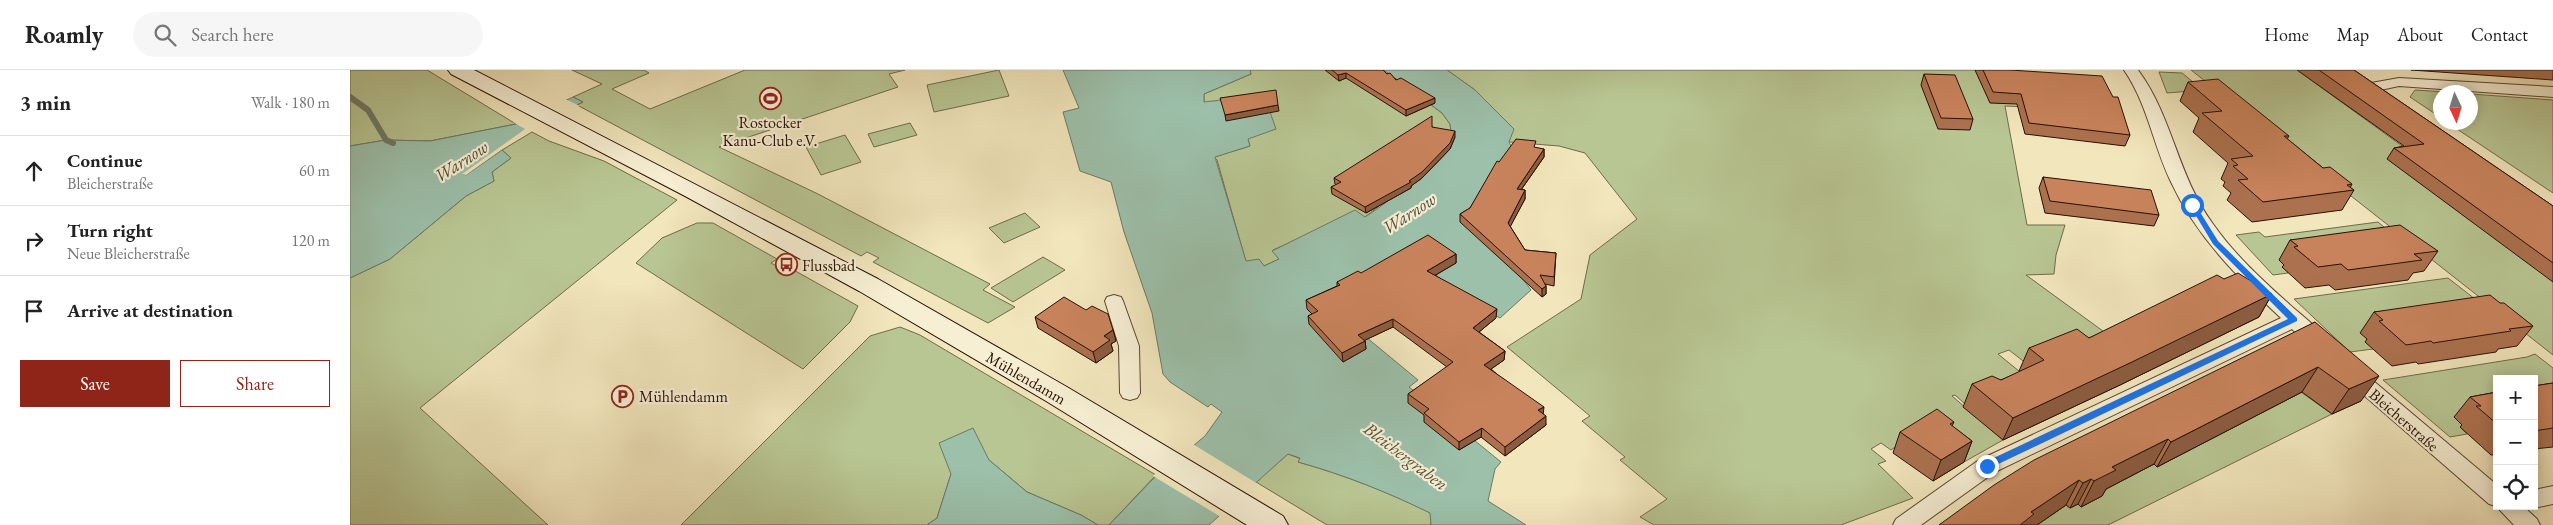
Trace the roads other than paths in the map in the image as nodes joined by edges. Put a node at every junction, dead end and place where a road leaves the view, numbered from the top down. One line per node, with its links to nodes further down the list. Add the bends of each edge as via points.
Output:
1 (458, 70): 7 (main road, Mühlendamm)
2 (2131, 70): 10 (street, Bleicherstraße, via 2146,94 2178,181 2209,233)
3 (2361, 75): 4 (street)
4 (2376, 86): 5 (street, via 2399,82); 6 (street)
5 (2553, 92)
6 (2392, 97)
7 (520, 102): 8 (main road, Mühlendamm)
8 (573, 129): 16 (main road, Mühlendamm, via 911,310)
9 (1114, 301): 11 (street, via 1128,332 1132,374)
10 (2294, 320): 12 (street, Bleicherstraße, via 2404,421); 17 (street, via 1987,466)
11 (1130, 393)
12 (2493, 495)
13 (2553, 496): 14 (street)
14 (2538, 498)
15 (2511, 510): 18 (street)
16 (1272, 525)
17 (1904, 525)
18 (2529, 525)

